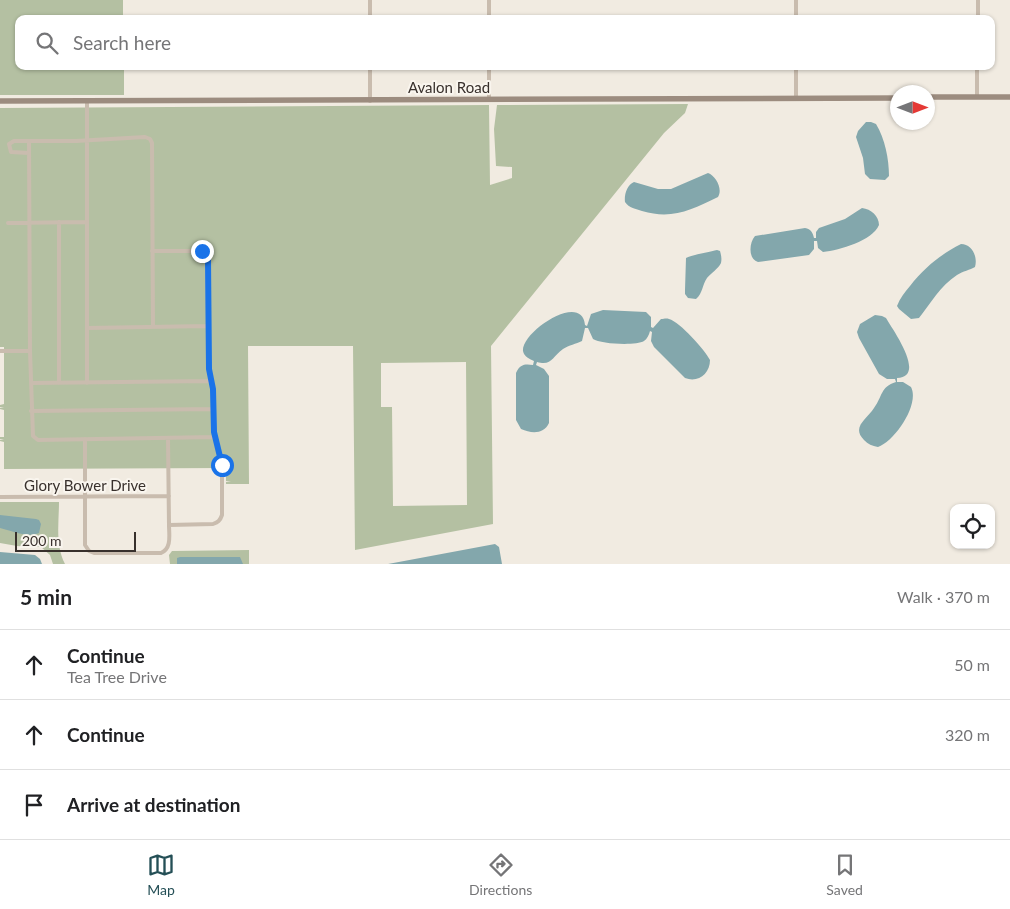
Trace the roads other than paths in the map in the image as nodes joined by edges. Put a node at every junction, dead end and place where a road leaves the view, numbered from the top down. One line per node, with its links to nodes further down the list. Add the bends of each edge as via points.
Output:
1 (370, 0): 5 (street)
2 (489, 0): 6 (street)
3 (796, 0): 7 (street)
4 (978, 0): 8 (street)
5 (370, 15)
6 (489, 15)
7 (796, 15)
8 (978, 15)
9 (370, 70): 20 (street)
10 (489, 70): 18 (street)
11 (796, 70): 17 (street)
12 (977, 70): 13 (street)
13 (977, 96): 14 (main road); 15 (main road)
14 (935, 97)
15 (1010, 97)
16 (890, 98): 17 (main road, Avalon Road)
17 (796, 99): 18 (main road, Avalon Road)
18 (489, 100): 20 (main road, Avalon Road)
19 (87, 101): 20 (main road, Avalon Road); 21 (main road, Avalon Road); 22 (street)
20 (370, 101)
21 (0, 102)
22 (86, 139): 23 (street); 26 (street); 29 (street, via 150,139)
23 (29, 141): 24 (street); 24 (street, via 9,144 11,152)
24 (29, 153): 28 (street)
25 (59, 222): 26 (street); 28 (street); 37 (street)
26 (86, 222): 32 (street)
27 (8, 223): 28 (street)
28 (31, 223): 34 (street)
29 (152, 251): 30 (street); 31 (street, via 202,251 207,254)
30 (153, 326): 31 (street); 32 (street)
31 (208, 326): 35 (street)
32 (87, 328): 38 (street)
33 (0, 351): 34 (street)
34 (30, 351): 36 (street)
35 (211, 382): 38 (street); 39 (street)
36 (31, 383): 37 (street); 40 (street)
37 (59, 383): 38 (street)
38 (87, 383)
39 (214, 410): 40 (street); 41 (street)
40 (31, 411): 43 (street, via 33,436 38,440)
41 (215, 437): 42 (street); 47 (street, via 222,465 222,515 213,524)
42 (168, 438): 43 (street); 44 (street)
43 (85, 439): 46 (street)
44 (169, 496): 46 (street, Glory Bower Drive); 47 (street)
45 (0, 497): 46 (street, Glory Bower Drive)
46 (86, 497): 47 (street, via 85,545 89,552 165,552 169,544)
47 (169, 525)

